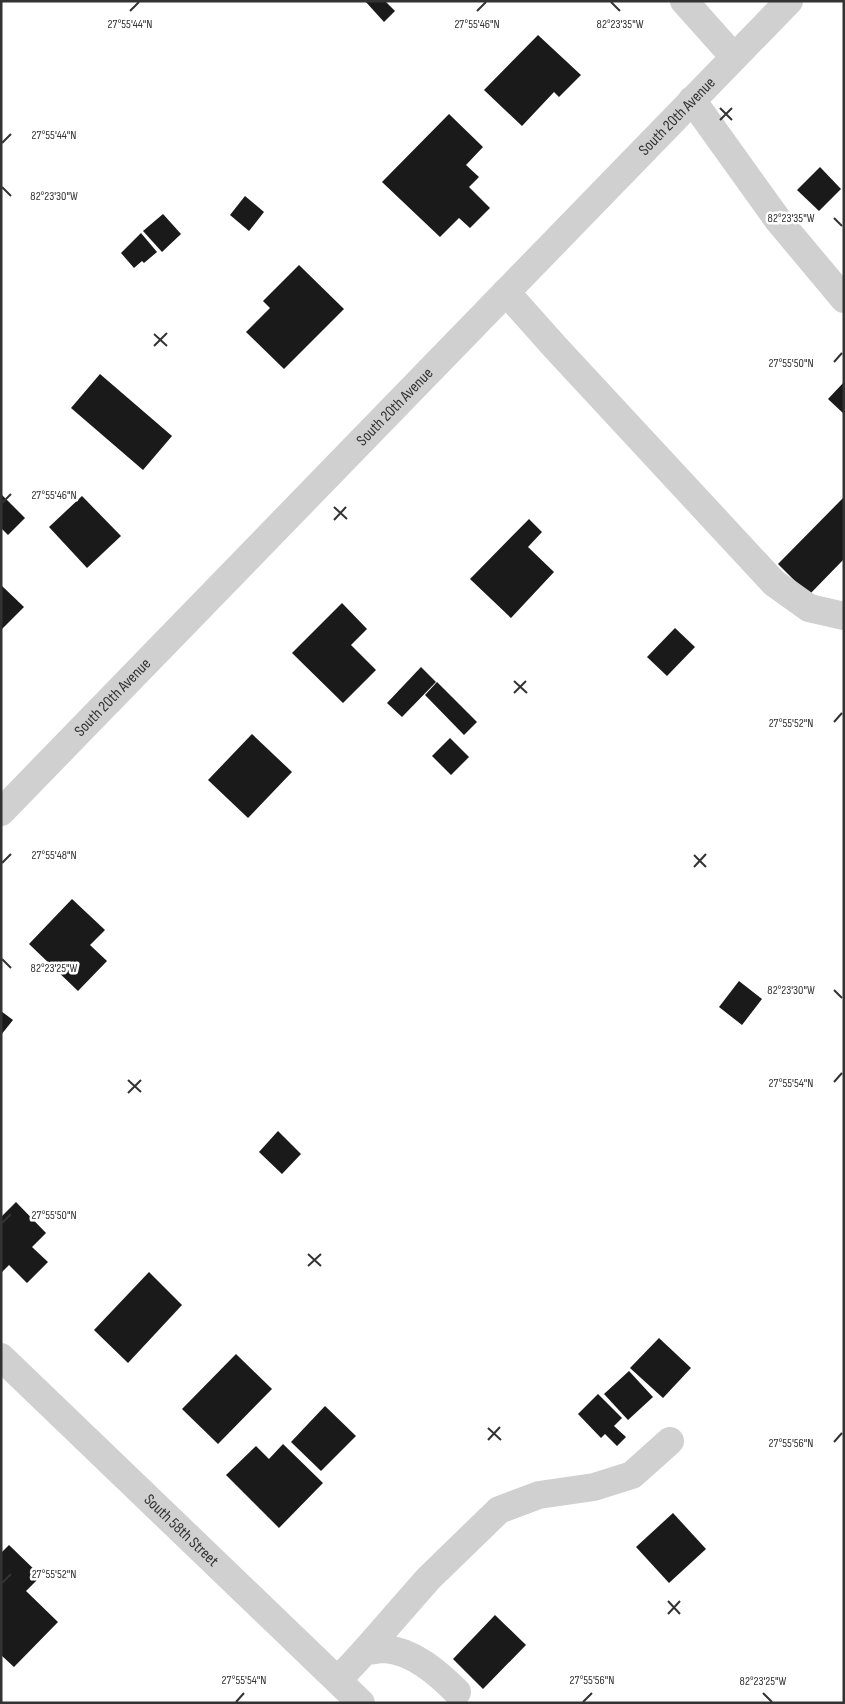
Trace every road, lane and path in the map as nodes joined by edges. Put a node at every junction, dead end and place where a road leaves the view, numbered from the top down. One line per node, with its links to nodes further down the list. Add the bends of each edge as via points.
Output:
1 (684, 1): 3 (street)
2 (789, 1): 3 (street, South 20th Avenue)
3 (734, 57): 4 (street, South 20th Avenue)
4 (692, 100): 5 (street, South 20th Avenue); 6 (street, via 778,220)
5 (506, 292): 7 (street, via 774,583 809,608); 8 (street, South 20th Avenue)
6 (844, 299)
7 (844, 616)
8 (1, 812)
9 (1, 1356): 12 (street, South 58th Street)
10 (670, 1442): 11 (street, via 632,1475 594,1487 539,1495 499,1510 428,1579)
11 (365, 1651): 12 (street); 13 (street, via 385,1649 408,1654)
12 (338, 1680): 14 (street, South 58th Street)
13 (457, 1692)
14 (361, 1703)

